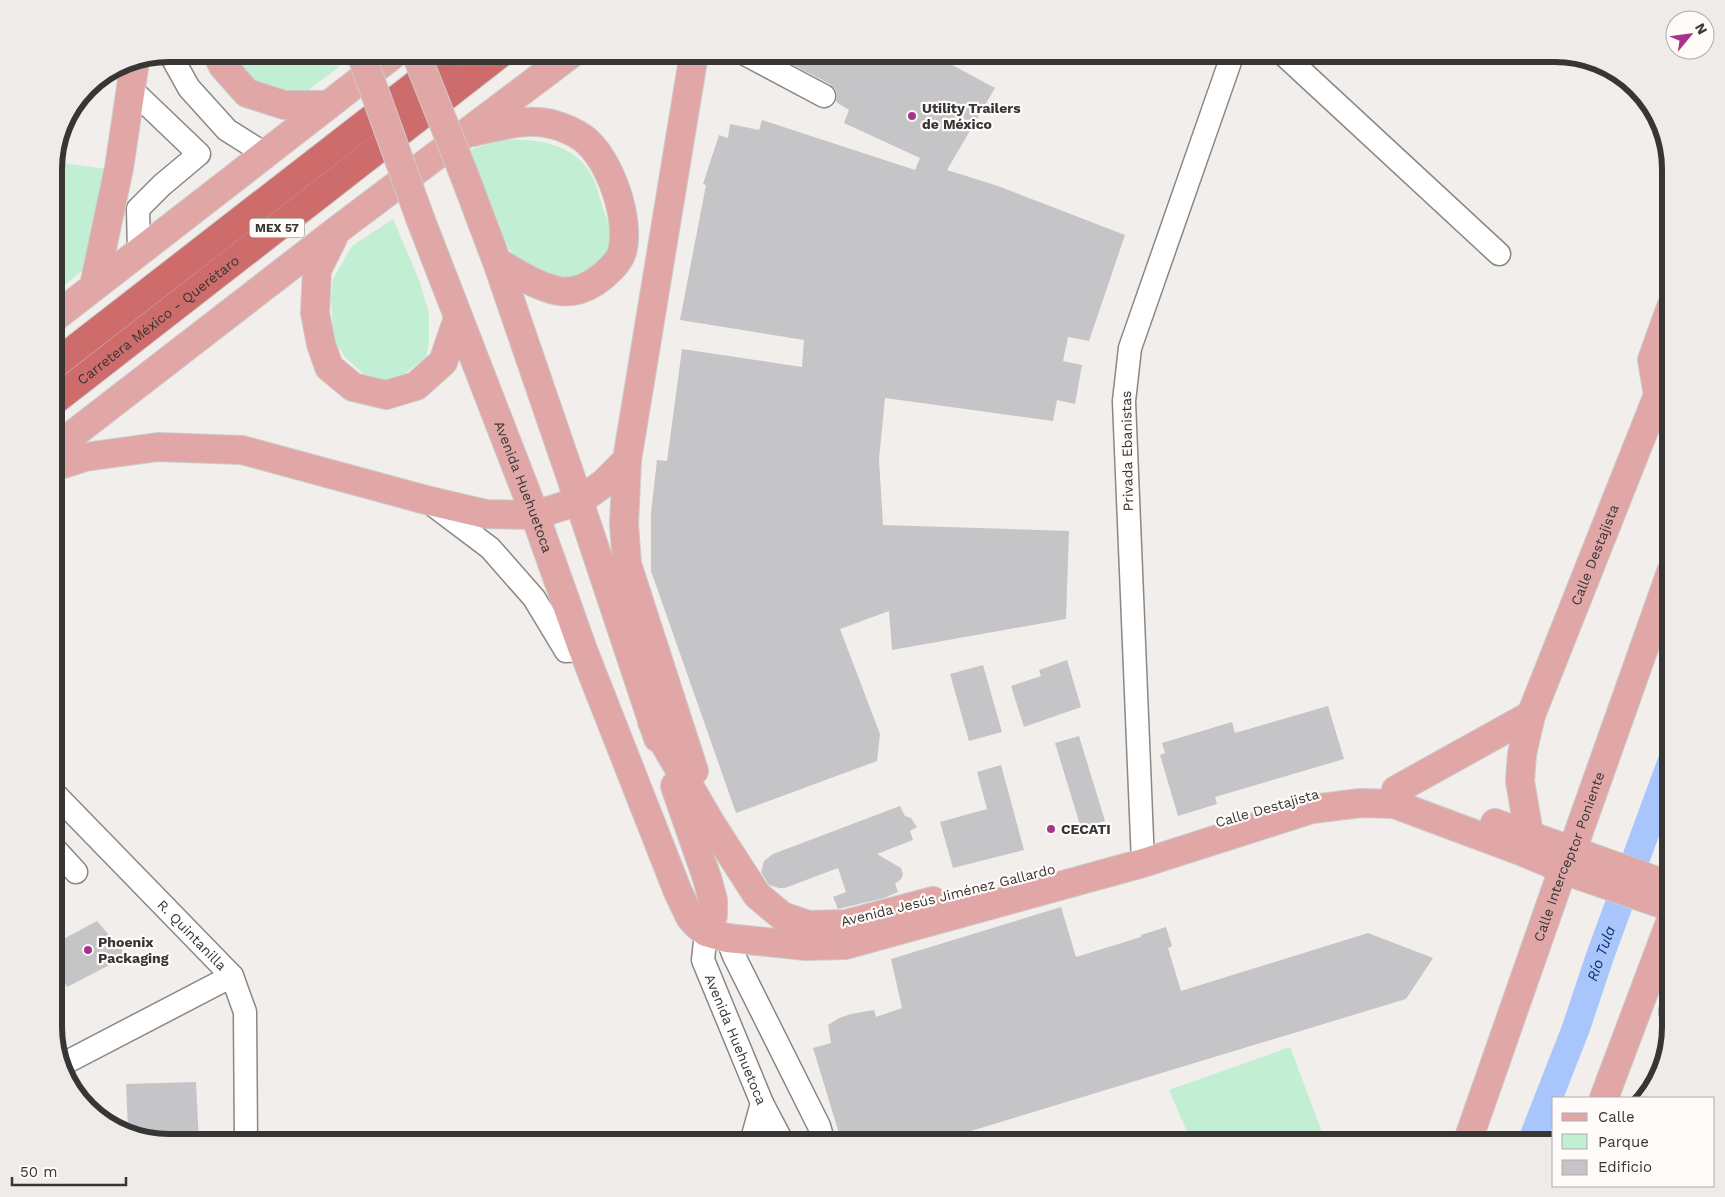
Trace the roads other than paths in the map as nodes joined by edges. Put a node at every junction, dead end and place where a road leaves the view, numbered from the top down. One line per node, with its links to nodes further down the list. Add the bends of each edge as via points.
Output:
1 (1230, 62): 49 (street, Privada Ebanistas, via 1130,348 1124,401)
2 (1292, 62): 25 (street)
3 (175, 63): 17 (street, via 189,88)
4 (221, 63): 16 (main road, via 247,92 284,105)
5 (364, 63): 29 (main road, Avenida Huehuetoca, bridge)
6 (383, 63): 16 (main road)
7 (419, 63): 26 (main road, bridge)
8 (444, 63): 31 (highway, Carretera México - Querétaro / MEX 57)
9 (489, 63): 34 (highway, Carretera México - Querétaro / MEX 57)
10 (559, 63): 18 (main road)
11 (693, 63): 36 (main road)
12 (761, 63): 15 (street)
13 (134, 69): 14 (main road)
14 (131, 89): 19 (street); 23 (main road)
15 (824, 96)
16 (328, 105): 20 (main road)
17 (227, 130): 19 (street); 20 (street)
18 (464, 134): 22 (main road); 26 (main road, via 524,121 555,125 583,138 603,161 616,188 625,227 622,253 606,275 584,290 560,291 535,283)
19 (199, 154): 21 (street)
20 (265, 154): 24 (main road)
21 (138, 209): 23 (street); 24 (street)
22 (336, 231): 29 (main road, via 317,270 315,313 329,367 353,387 386,395 416,386 443,362); 35 (main road)
23 (104, 237): 27 (main road)
24 (139, 252): 27 (main road)
25 (1499, 254)
26 (497, 262): 39 (main road)
27 (94, 286): 28 (main road)
28 (63, 311)
29 (458, 318): 40 (main road, Avenida Huehuetoca)
30 (1662, 332): 32 (main road, Calle Destajista, via 1652,360)
31 (63, 358)
32 (1662, 382)
33 (1662, 392): 43 (main road, Calle Destajista)
34 (63, 394)
35 (63, 442)
36 (627, 460): 39 (main road); 47 (main road, via 624,524 627,564)
37 (63, 464): 38 (main road, via 84,457 158,447 242,450)
38 (426, 500): 40 (main road, via 486,514); 42 (street, via 490,548 534,598 566,651)
39 (580, 501): 40 (main road); 44 (main road)
40 (535, 515): 42 (main road, Avenida Huehuetoca)
41 (1662, 599): 51 (main road, Calle Interceptor Poniente)
42 (583, 650): 54 (main road, Avenida Huehuetoca, via 678,892)
43 (1531, 715): 45 (main road); 48 (main road, Calle Destajista, via 1520,781)
44 (652, 722): 47 (main road); 54 (main road, via 713,900 713,916)
45 (1395, 797): 48 (main road, Calle Destajista); 49 (main road, Calle Destajista, via 1312,809)
46 (63, 802): 56 (street, R. Quintanilla)
47 (710, 822): 49 (main road, Avenida Jesús Jiménez Gallardo, via 757,895 782,916 808,925 846,924)
48 (1526, 843): 51 (main road)
49 (1142, 854): 54 (main road, Avenida Jesús Jiménez Gallardo, via 845,945 806,946)
50 (63, 858): 52 (street)
51 (1575, 863): 53 (main road); 64 (main road, Calle Interceptor Poniente)
52 (76, 872)
53 (1662, 908)
54 (708, 929): 59 (street, Avenida Huehuetoca, via 703,960); 63 (street, via 734,956)
55 (1662, 932): 58 (main road)
56 (232, 976): 57 (street); 60 (street, R. Quintanilla, via 245,1012)
57 (68, 1061)
58 (1604, 1097)
59 (762, 1103): 61 (street); 62 (street, Avenida Huehuetoca)
60 (246, 1134)
61 (753, 1134)
62 (778, 1134)
63 (822, 1134)
64 (1470, 1134)

